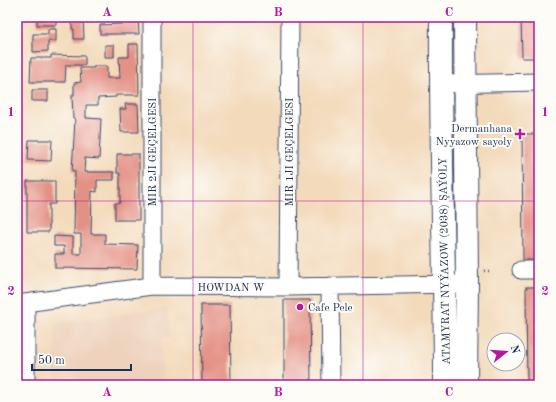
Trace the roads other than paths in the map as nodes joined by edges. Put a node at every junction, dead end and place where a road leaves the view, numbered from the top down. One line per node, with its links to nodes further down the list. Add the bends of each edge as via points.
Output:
1 (152, 17): 12 (street, MIR 2JI GEÇELGESI)
2 (290, 17): 14 (street, MIR 1JI GEÇELGESI)
3 (440, 17): 7 (main road, ATAMYRAT NYÝAZOW (2038) ŞAÝOLY)
4 (465, 17): 6 (main road, ATAMYRAT NYÝAZOW (2038) ŞAÝOLY)
5 (539, 82): 6 (street)
6 (465, 83): 7 (street); 10 (main road, ATAMYRAT NYÝAZOW (2038) ŞAÝOLY)
7 (440, 84): 11 (main road, ATAMYRAT NYÝAZOW (2038) ŞAÝOLY)
8 (521, 270): 9 (street)
9 (539, 270)
10 (467, 284): 11 (street, HOWDAN W); 19 (main road, ATAMYRAT NYÝAZOW (2038) ŞAÝOLY)
11 (445, 285): 13 (street, HOWDAN W); 18 (main road, ATAMYRAT NYÝAZOW (2038) ŞAÝOLY)
12 (152, 286): 14 (street, HOWDAN W); 15 (street, HOWDAN W)
13 (330, 286): 14 (street, HOWDAN W); 17 (street)
14 (288, 287)
15 (21, 304): 16 (street)
16 (26, 385)
17 (331, 385)
18 (445, 385)
19 (466, 385)

